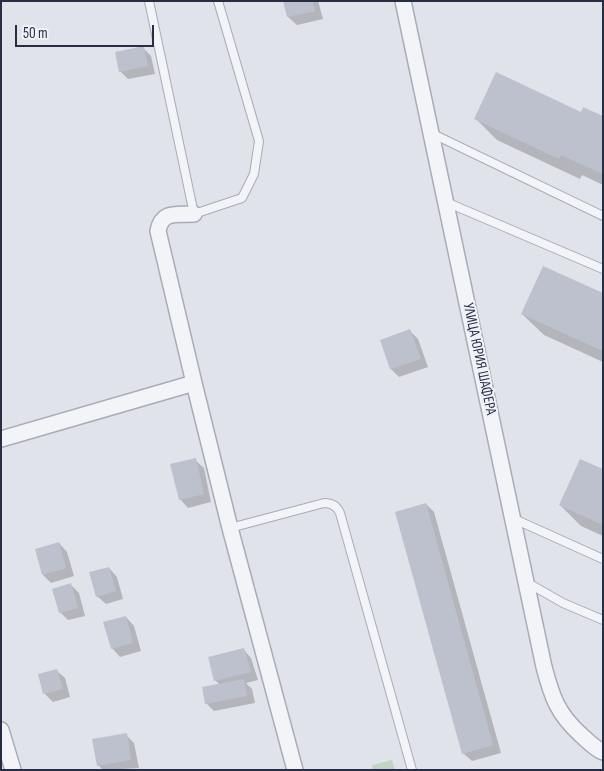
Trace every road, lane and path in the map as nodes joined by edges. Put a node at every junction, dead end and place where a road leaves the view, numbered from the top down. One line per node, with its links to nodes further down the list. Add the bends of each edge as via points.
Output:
1 (149, 1): 6 (lane)
2 (218, 1): 6 (lane, via 259,141 254,174 242,198)
3 (403, 1): 4 (street, УЛИЦА ЮРИЯ ШАФЕРА)
4 (431, 133): 5 (street, УЛИЦА ЮРИЯ ШАФЕРА); 7 (lane)
5 (445, 202): 8 (lane); 11 (street, УЛИЦА ЮРИЯ ШАФЕРА)
6 (194, 214): 9 (street, via 167,215 160,222 158,231)
7 (603, 216)
8 (603, 269)
9 (194, 383): 10 (street); 12 (street)
10 (1, 439)
11 (512, 518): 13 (lane); 14 (street, УЛИЦА ЮРИЯ ШАФЕРА)
12 (230, 528): 19 (street); 20 (lane, via 324,503 337,508)
13 (603, 559)
14 (526, 582): 15 (lane); 17 (street, УЛИЦА ЮРИЯ ШАФЕРА, via 552,695 561,714 574,729)
15 (603, 620)
16 (1, 730): 18 (street)
17 (603, 752)
18 (13, 770)
19 (295, 770)
20 (412, 770)

